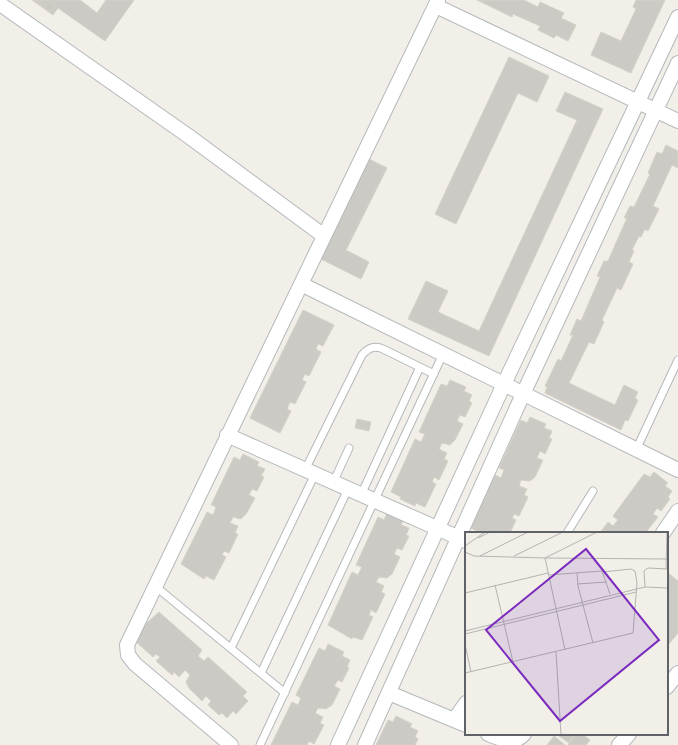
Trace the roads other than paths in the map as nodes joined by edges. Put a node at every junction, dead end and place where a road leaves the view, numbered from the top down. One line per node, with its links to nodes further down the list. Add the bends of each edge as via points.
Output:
1 (437, 3): 5 (street); 8 (street)
2 (0, 4): 8 (street, via 181,130)
3 (678, 17): 5 (street)
4 (678, 63): 6 (street)
5 (638, 102): 6 (street); 14 (street)
6 (656, 111): 7 (street); 15 (street)
7 (678, 121)
8 (324, 236): 9 (street)
9 (301, 284): 10 (street); 16 (street)
10 (443, 354): 13 (lane); 14 (street)
11 (678, 360): 18 (lane)
12 (420, 367): 13 (lane); 20 (lane, via 378,347 369,348); 24 (lane)
13 (434, 374): 25 (lane)
14 (504, 384): 15 (street); 27 (street)
15 (523, 394): 18 (street); 30 (street)
16 (227, 436): 20 (street); 31 (street)
17 (349, 448): 21 (lane)
18 (636, 450): 19 (street)
19 (678, 470)
20 (310, 472): 21 (street); 32 (lane)
21 (333, 482): 22 (street)
22 (348, 489): 24 (street); 33 (lane)
23 (593, 491): 28 (lane)
24 (361, 495): 25 (street)
25 (375, 501): 27 (street); 36 (lane)
26 (678, 511): 29 (street)
27 (438, 529): 30 (street); 45 (street)
28 (568, 532)
29 (664, 532)
30 (462, 539): 37 (street)
31 (155, 586): 32 (lane); 43 (street, via 127,645 128,655 135,664)
32 (231, 648): 33 (lane)
33 (261, 673): 36 (lane)
34 (678, 673): 35 (street)
35 (668, 686)
36 (285, 693): 44 (lane)
37 (389, 693): 39 (street); 46 (street)
38 (465, 706): 39 (street)
39 (460, 722)
40 (490, 735): 42 (street, via 505,741)
41 (628, 735): 47 (street)
42 (516, 740)
43 (231, 745)
44 (260, 745)
45 (338, 745)
46 (366, 745)
47 (619, 745)

